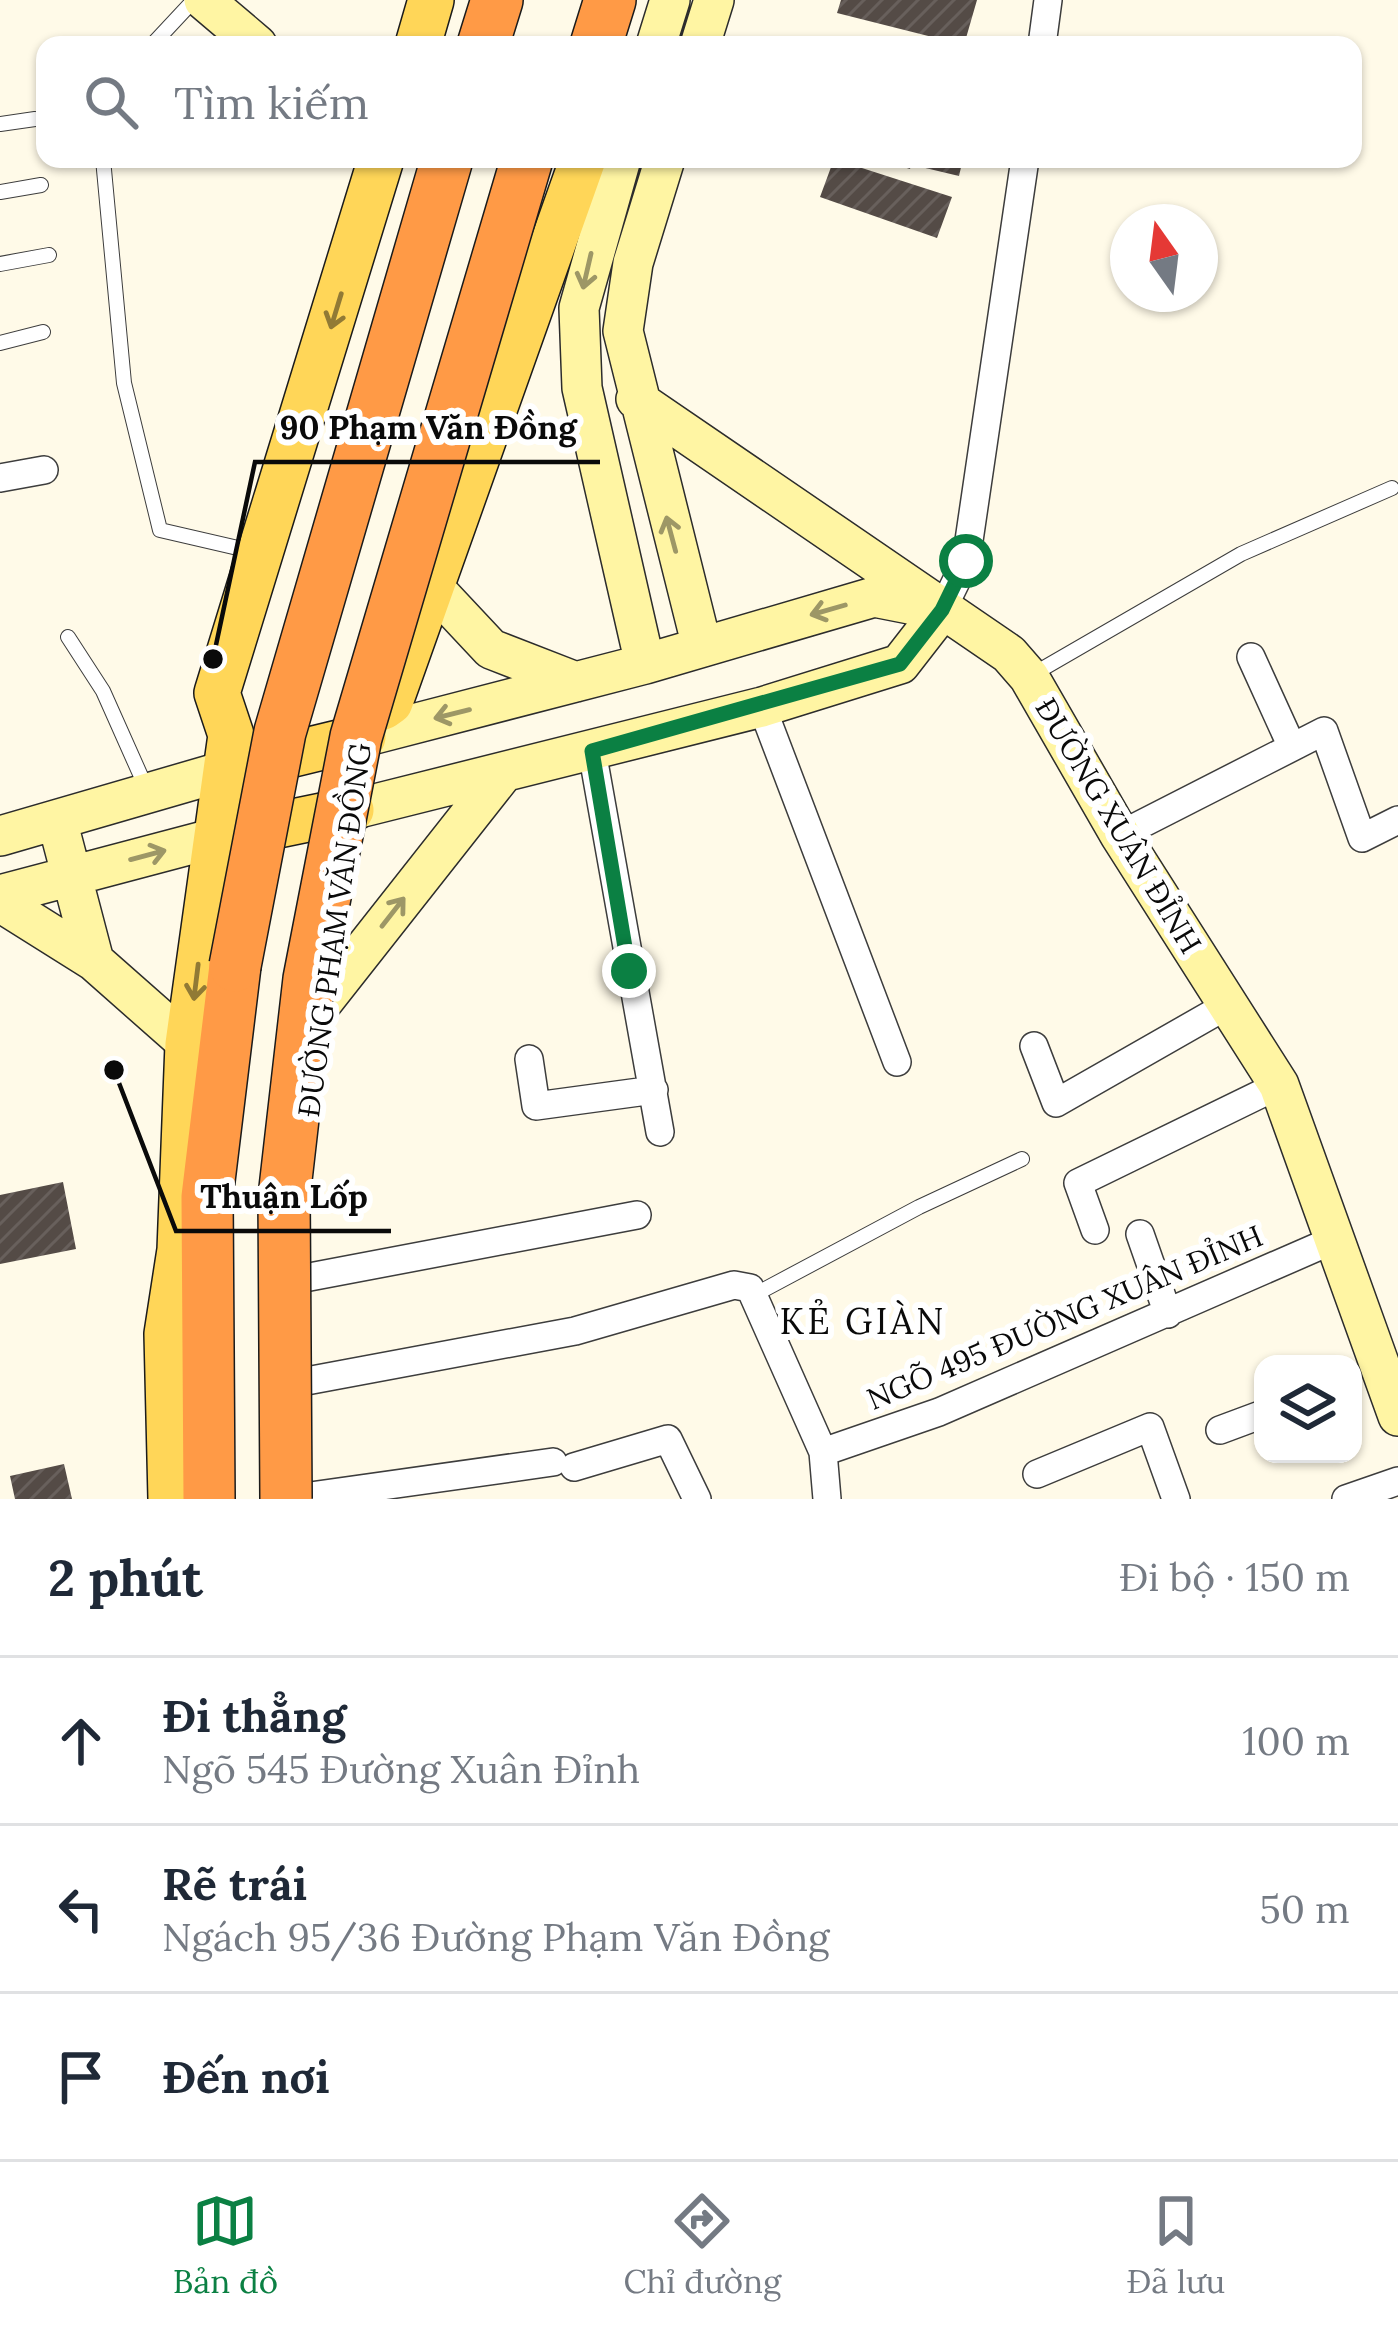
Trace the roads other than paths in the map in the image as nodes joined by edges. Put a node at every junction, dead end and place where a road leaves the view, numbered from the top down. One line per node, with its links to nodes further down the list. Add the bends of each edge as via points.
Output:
1 (194, 0): 14 (lane)
2 (204, 0): 15 (street)
3 (431, 0): 16 (main road)
4 (464, 0): 17 (highway)
5 (477, 0): 18 (main road)
6 (496, 0): 19 (highway)
7 (577, 0): 20 (highway)
8 (588, 0): 21 (main road)
9 (610, 0): 22 (highway)
10 (633, 0): 23 (main road)
11 (670, 0): 24 (street)
12 (714, 0): 25 (street)
13 (1048, 0): 26 (street)
14 (160, 36)
15 (246, 36)
16 (421, 36)
17 (453, 36)
18 (467, 36)
19 (485, 36)
20 (565, 36)
21 (577, 36)
22 (599, 36)
23 (622, 36)
24 (659, 36)
25 (703, 36)
26 (1043, 36)
27 (35, 119): 28 (lane)
28 (0, 124)
29 (105, 168): 51 (lane, via 124,382 160,530)
30 (378, 168): 51 (main road, one-way to 51)
31 (412, 168): 76 (highway, bridge, via 302,554 267,728)
32 (426, 168): 64 (main road, via 278,709)
33 (444, 168): 76 (highway, bridge, via 280,732)
34 (524, 168): 61 (highway, bridge)
35 (535, 168): 61 (main road, ĐƯỜNG PHẠM VĂN ĐỒNG, via 357,698)
36 (557, 168): 61 (highway, bridge)
37 (580, 168): 52 (main road, ĐƯỜNG PHẠM VĂN ĐỒNG)
38 (618, 168): 57 (street, one-way to 57, via 579,308 582,388)
39 (662, 168): 47 (street, via 622,331)
40 (1024, 168): 53 (street, via 966,561)
41 (40, 185): 42 (lane)
42 (0, 192)
43 (49, 255): 44 (lane)
44 (0, 264)
45 (44, 332): 46 (lane)
46 (0, 343)
47 (636, 398): 53 (street, ĐƯỜNG XUÂN ĐỈNH); 55 (street, one-way to 47)
48 (44, 470): 49 (street)
49 (0, 478)
50 (1392, 488): 58 (lane, via 1241,554)
51 (263, 554): 64 (main road, via 217,693)
52 (431, 585): 59 (street, via 491,649); 61 (main road, ĐƯỜNG PHẠM VĂN ĐỒNG, via 390,702)
53 (942, 610): 55 (street, one-way to 55, via 874,597); 58 (street, ĐƯỜNG XUÂN ĐỈNH, via 1009,654); 60 (street, via 900,664)
54 (68, 638): 66 (lane, via 103,691)
55 (702, 647): 57 (street)
56 (1251, 658): 62 (street)
57 (645, 664): 59 (street)
58 (1029, 677): 70 (street, ĐƯỜNG XUÂN ĐỈNH)
59 (576, 682): 61 (street, one-way to 61)
60 (762, 707): 63 (street); 82 (street)
61 (362, 731): 64 (main road); 67 (main road, ĐƯỜNG PHẠM VĂN ĐỒNG); 103 (highway, bridge, via 309,980 284,1197)
62 (1292, 747): 69 (street, via 1324,731 1362,838); 70 (street)
63 (592, 751): 65 (street); 84 (street)
64 (228, 753): 66 (street); 72 (main road)
65 (503, 773): 67 (street); 77 (street, one-way to 65)
66 (148, 793): 68 (street)
67 (351, 810): 72 (main road); 77 (main road, ĐƯỜNG PHẠM VĂN ĐỒNG)
68 (57, 820): 71 (street); 73 (street)
69 (1398, 820)
70 (1120, 835): 78 (street, ĐƯỜNG XUÂN ĐỈNH)
71 (0, 836)
72 (215, 838): 73 (street, one-way to 72); 79 (main road, one-way to 79)
73 (71, 876): 74 (street); 75 (street)
74 (0, 899): 75 (street)
75 (94, 961): 79 (street)
76 (235, 966): 105 (highway, via 207,1197)
77 (320, 1004): 92 (main road, ĐƯỜNG PHẠM VĂN ĐỒNG, via 300,1186)
78 (1226, 1006): 80 (street, via 1056,1103); 83 (street, ĐƯỜNG XUÂN ĐỈNH)
79 (188, 1044): 91 (main road)
80 (1034, 1046)
81 (529, 1059): 84 (street, via 536,1106)
82 (898, 1062)
83 (1279, 1085): 88 (street, via 1078,1184); 90 (street, ĐƯỜNG XUÂN ĐỈNH)
84 (654, 1090): 85 (street)
85 (660, 1132)
86 (1022, 1159): 93 (lane)
87 (637, 1215): 92 (street)
88 (1095, 1229)
89 (1140, 1234): 94 (street)
90 (1331, 1241): 94 (street, NGÕ 495 ĐƯỜNG XUÂN ĐỈNH); 95 (street, ĐƯỜNG XUÂN ĐỈNH)
91 (180, 1250): 104 (main road, via 166,1334); 105 (main road, via 196,1333)
92 (299, 1279): 96 (main road, ĐƯỜNG PHẠM VĂN ĐỒNG)
93 (754, 1295): 96 (street, via 734,1285 575,1331); 100 (street)
94 (1168, 1313): 100 (street, NGÕ 495 ĐƯỜNG XUÂN ĐỈNH)
95 (1366, 1376): 97 (street, ĐƯỜNG XUÂN ĐỈNH)
96 (302, 1382): 103 (main road, ĐƯỜNG PHẠM VĂN ĐỒNG)
97 (1398, 1416)
98 (1254, 1417): 99 (street)
99 (1220, 1430)
100 (824, 1452): 107 (street)
101 (1037, 1474): 108 (street, via 1150,1427)
102 (1398, 1481): 109 (street)
103 (297, 1498): 106 (street, via 563,1465 668,1438)
104 (171, 1499)
105 (204, 1499)
106 (697, 1499)
107 (827, 1499)
108 (1176, 1499)
109 (1346, 1499)

